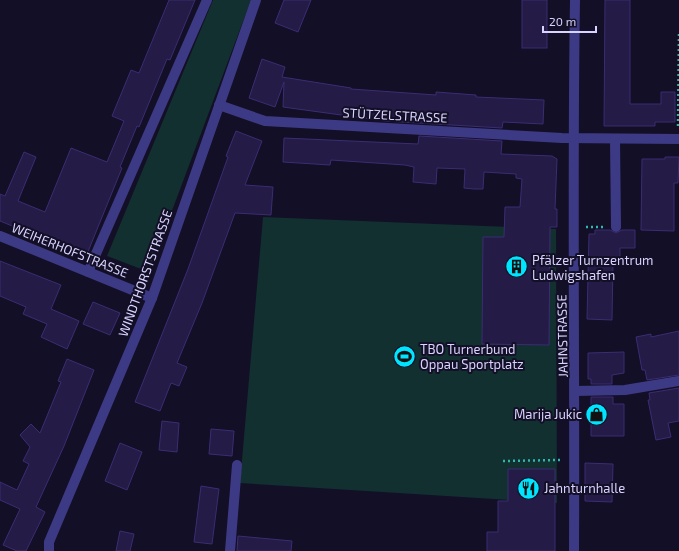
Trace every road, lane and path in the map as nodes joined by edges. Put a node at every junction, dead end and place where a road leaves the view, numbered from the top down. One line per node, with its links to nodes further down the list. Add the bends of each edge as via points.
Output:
1 (207, 0): 12 (street)
2 (256, 0): 5 (street, WINDTHORSTSTRASSE)
3 (575, 0): 6 (street, JAHNSTRASSE)
4 (679, 32): 8 (path)
5 (219, 105): 6 (street, STÜTZELSTRASSE, via 265,121); 13 (street, WINDTHORSTSTRASSE)
6 (573, 138): 7 (street, STÜTZELSTRASSE); 9 (street, JAHNSTRASSE)
7 (615, 139): 8 (street, STÜTZELSTRASSE); 10 (street)
8 (678, 139)
9 (574, 227): 10 (path); 15 (street, JAHNSTRASSE)
10 (616, 227)
11 (0, 236): 12 (street, WEIHERHOFSTRASSE)
12 (88, 272): 13 (street, WEIHERHOFSTRASSE)
13 (152, 298): 19 (street, WINDTHORSTSTRASSE, via 49,542)
14 (679, 381): 15 (street, via 625,390)
15 (575, 391): 16 (street, JAHNSTRASSE)
16 (575, 460): 17 (path); 21 (street, JAHNSTRASSE)
17 (503, 461)
18 (237, 465): 20 (street)
19 (49, 551)
20 (230, 551)
21 (574, 551)

